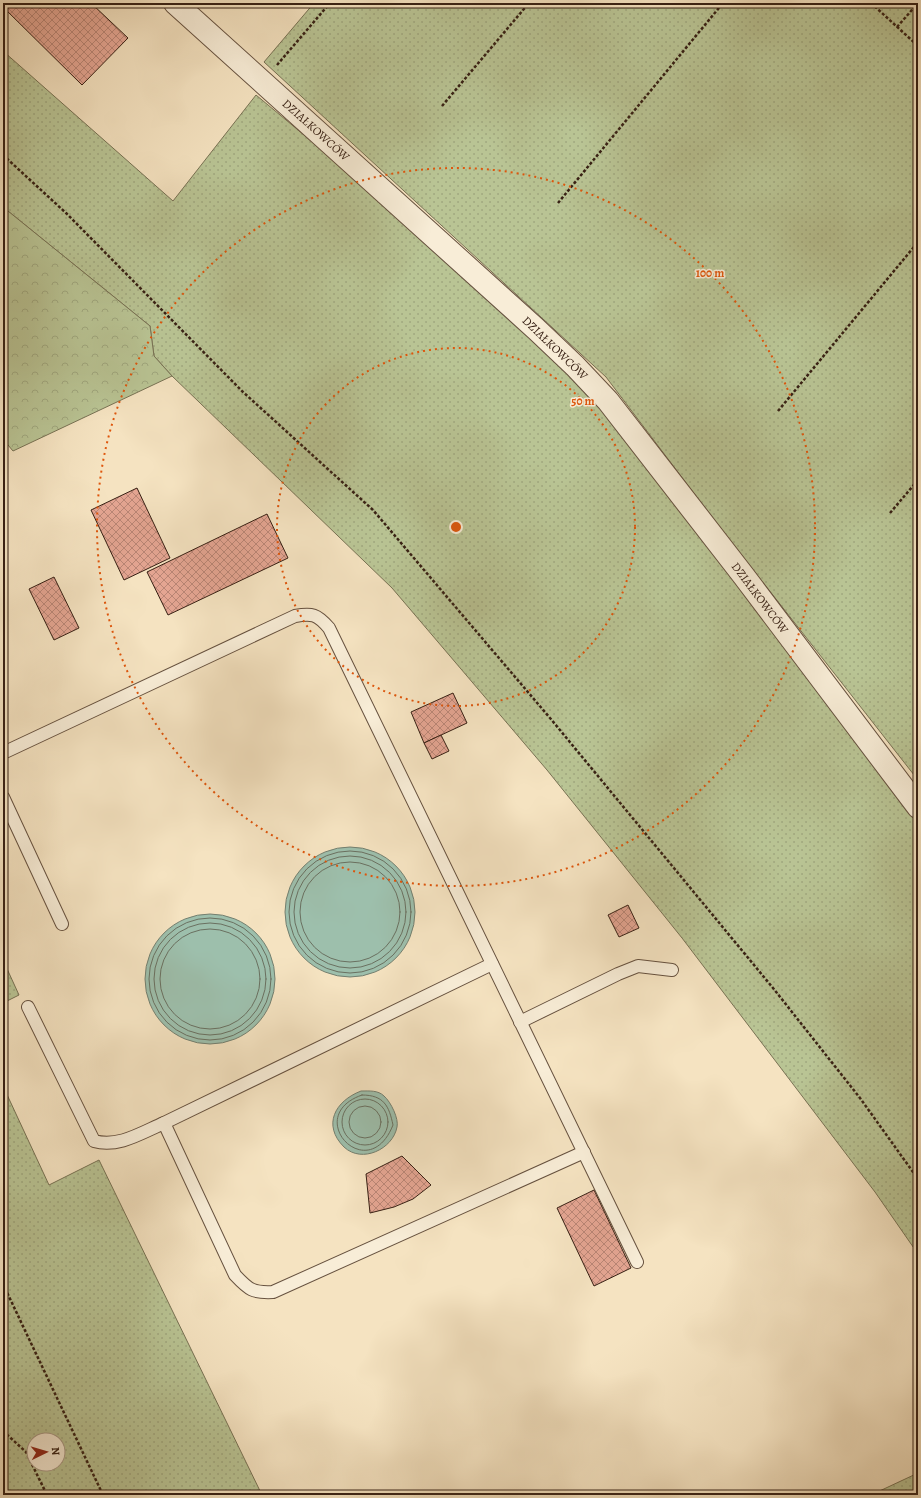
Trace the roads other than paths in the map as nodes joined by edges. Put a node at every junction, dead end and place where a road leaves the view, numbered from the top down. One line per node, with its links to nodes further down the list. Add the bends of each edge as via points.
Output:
1 (175, 3): 4 (street, DZIAŁKOWCÓW, via 536,329 608,401)
2 (3, 753): 6 (lane, via 295,616 308,614 320,618 329,628)
3 (3, 797): 5 (lane)
4 (918, 807)
5 (62, 924)
6 (492, 964): 9 (lane); 10 (lane)
7 (672, 970): 9 (lane, via 638,966)
8 (28, 1007): 10 (lane, via 94,1141 105,1144 124,1141)
9 (520, 1022): 11 (lane)
10 (164, 1123): 11 (lane, via 235,1275 246,1288 257,1293 273,1292)
11 (584, 1152): 12 (lane)
12 (637, 1262)

